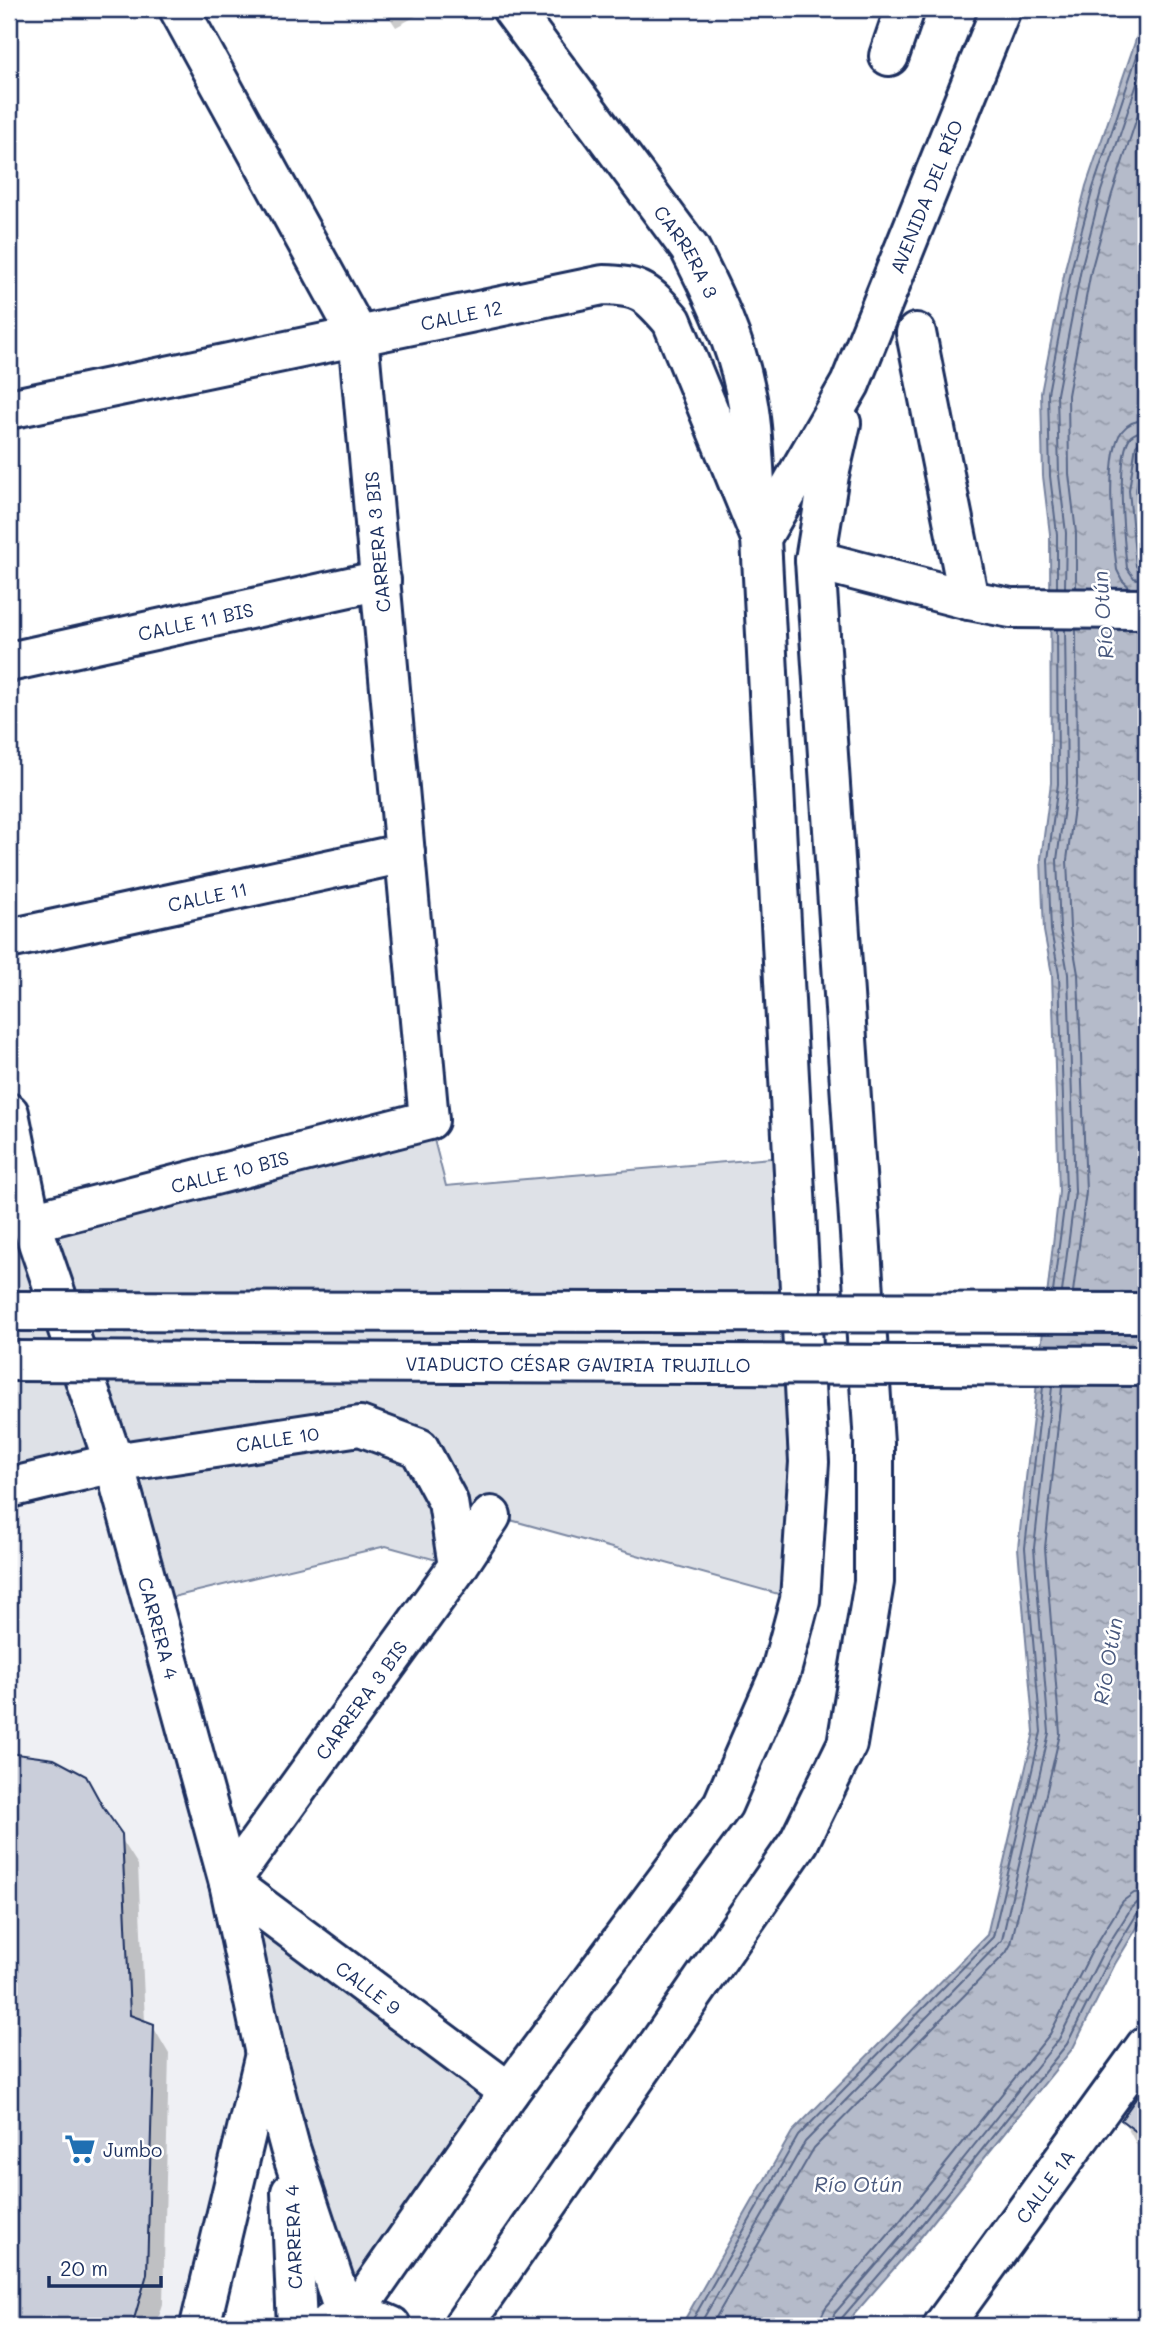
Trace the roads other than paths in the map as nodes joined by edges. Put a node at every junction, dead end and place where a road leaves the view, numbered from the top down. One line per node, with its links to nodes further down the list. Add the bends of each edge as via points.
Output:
1 (179, 9): 7 (main road, CARRERA 3 BIS)
2 (512, 9): 10 (main road, CARRERA 3, via 690,249 712,293 746,391)
3 (905, 9): 5 (main road)
4 (1001, 9): 8 (main road, AVENIDA DEL RÍO)
5 (889, 55)
6 (916, 333): 13 (main road)
7 (358, 335): 9 (main road, CALLE 12); 10 (main road, CALLE 12, via 603,285 626,286 650,295 672,321); 12 (main road, CARRERA 3 BIS)
8 (850, 384): 10 (main road); 11 (main road)
9 (9, 409)
10 (761, 538): 32 (main road, CARRERA 3, via 809,1462 800,1600 781,1671 723,1804)
11 (815, 560): 13 (main road); 38 (main road, via 874,1443 874,1582 847,1744 799,1842)
12 (381, 580): 15 (main road, CALLE 11 BIS); 16 (main road, CARRERA 3 BIS)
13 (969, 600): 14 (main road, via 1011,608)
14 (1146, 609)
15 (9, 662)
16 (405, 853): 17 (main road, CALLE 11); 19 (main road, CARRERA 3 BIS)
17 (9, 939)
18 (9, 1113): 20 (main road, CARRERA 4)
19 (429, 1120): 20 (main road, CALLE 10 BIS)
20 (31, 1222): 25 (main road, CARRERA 4)
21 (9, 1311): 22 (main road, bridge)
22 (1146, 1313)
23 (9, 1361): 24 (main road, VIADUCTO CÉSAR GAVIRIA TRUJILLO, bridge)
24 (1146, 1366)
25 (114, 1463): 26 (main road, CALLE 10); 28 (main road, CALLE 10, via 360,1426 419,1448 448,1502); 29 (main road, CARRERA 4)
26 (9, 1488)
27 (491, 1516): 28 (main road, CARRERA 3 BIS)
28 (458, 1566): 29 (main road, CARRERA 3 BIS)
29 (229, 1882): 31 (main road, CARRERA 4); 32 (main road, CALLE 9)
30 (1146, 2046): 39 (main road, CALLE 1A)
31 (265, 2054): 33 (main road, CARRERA 4); 35 (main road)
32 (509, 2092): 34 (main road, CARRERA 3)
33 (290, 2148): 34 (main road, CARRERA 4); 36 (main road, CARRERA 4)
34 (341, 2320): 37 (main road, via 375,2318)
35 (200, 2326)
36 (297, 2326)
37 (391, 2326)
38 (463, 2326)
39 (943, 2326)

